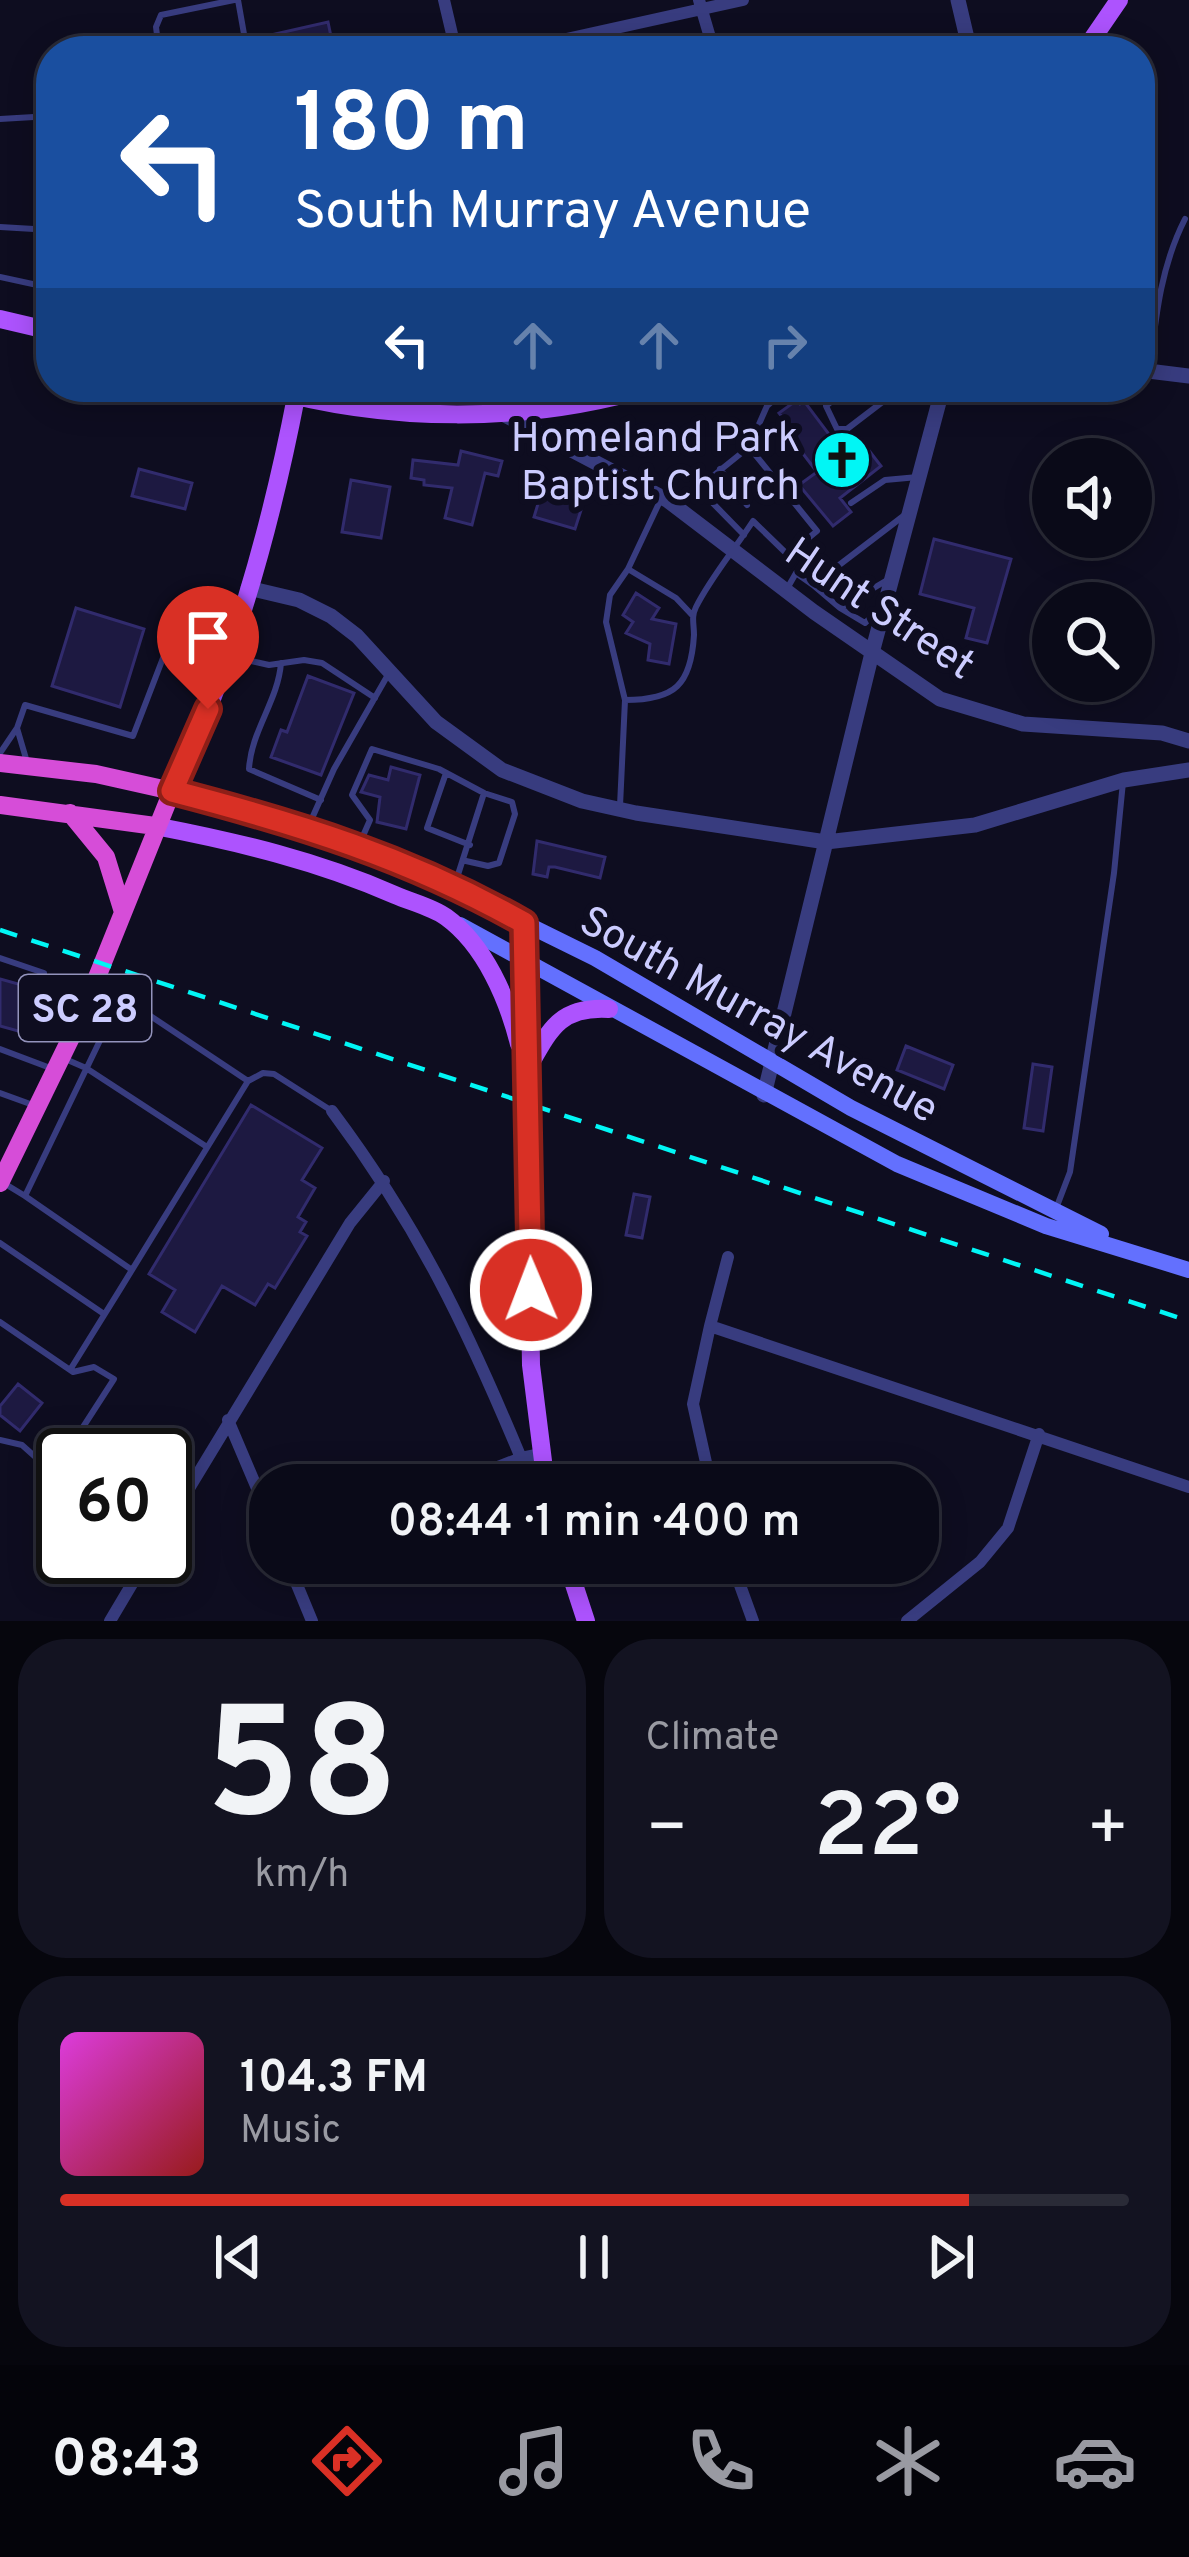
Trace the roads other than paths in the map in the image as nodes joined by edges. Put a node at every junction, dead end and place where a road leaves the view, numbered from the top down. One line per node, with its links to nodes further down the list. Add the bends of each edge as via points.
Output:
1 (236, 0): 7 (lane, via 160,16); 8 (lane)
2 (444, 0): 9 (street)
3 (743, 0): 6 (street)
4 (958, 0): 12 (street)
5 (1119, 0): 13 (main road)
6 (700, 4): 10 (street); 11 (street)
7 (157, 36)
8 (244, 36)
9 (452, 36)
10 (572, 36)
11 (710, 36)
12 (966, 36)
13 (1094, 36)
14 (36, 117): 15 (lane)
15 (0, 119)
16 (1185, 219): 21 (lane)
17 (0, 227): 18 (lane)
18 (36, 229)
19 (0, 277): 20 (lane)
20 (36, 285)
21 (1155, 316)
22 (0, 319): 23 (main road)
23 (36, 327)
24 (1155, 371): 25 (street)
25 (1189, 376)
26 (295, 402): 49 (main road, SC 28)
27 (337, 402): 36 (main road)
28 (429, 402): 36 (lane)
29 (497, 402): 35 (street)
30 (584, 402): 35 (main road)
31 (771, 402): 37 (lane)
32 (831, 402): 33 (lane, via 837,429)
33 (882, 402)
34 (939, 402): 39 (street)
35 (501, 412): 36 (main road); 40 (street, Hunt Street)
36 (431, 414)
37 (749, 447): 38 (lane); 44 (lane, via 818,531 788,555 753,521)
38 (720, 469): 42 (lane); 44 (lane, via 698,488)
39 (919, 477): 41 (lane, via 886,480); 43 (street)
40 (662, 497): 45 (street, Hunt Street); 46 (lane)
41 (851, 503)
42 (747, 505)
43 (910, 511): 47 (street); 48 (lane)
44 (744, 535): 45 (lane)
45 (735, 550): 50 (street, Hunt Street); 54 (lane)
46 (628, 568): 54 (lane); 60 (lane, via 610,595 606,622)
47 (892, 577): 51 (street); 52 (lane)
48 (813, 585): 50 (lane, via 796,573); 52 (lane)
49 (248, 588): 53 (main road, SC 28); 58 (street, via 331,616)
50 (786, 590): 55 (street, Hunt Street)
51 (885, 605): 52 (lane, via 865,623); 55 (street)
52 (840, 608)
53 (240, 614): 56 (main road, SC 28); 61 (lane, via 183,606 133,736 25,705)
54 (693, 616): 60 (lane, via 682,684 649,700)
55 (872, 653): 62 (street, Hunt Street, via 940,699 982,713); 79 (street)
56 (226, 656): 57 (lane); 70 (main road, SC 28)
57 (281, 663): 59 (lane, via 322,663); 72 (lane, via 249,769)
58 (389, 673): 59 (lane); 68 (street, via 450,734)
59 (375, 698): 72 (lane)
60 (625, 700): 75 (lane)
61 (16, 728): 63 (lane); 65 (lane)
62 (1189, 741)
63 (0, 753)
64 (0, 763): 65 (highway, South Murray Avenue)
65 (28, 766): 70 (highway, South Murray Avenue)
66 (1189, 770): 69 (street)
67 (446, 773): 71 (lane); 80 (lane, via 427,828); 81 (lane, via 372,749 352,795 370,820)
68 (515, 776): 73 (lane); 75 (street)
69 (1124, 780): 79 (street, via 975,824); 105 (lane, via 1070,1172)
70 (172, 791): 77 (highway, SC 28); 78 (main road, South Murray Avenue)
71 (484, 793): 73 (lane); 80 (lane)
72 (320, 800): 78 (lane)
73 (504, 800): 82 (lane, via 515,814 499,862)
74 (0, 805): 76 (highway, South Murray Avenue)
75 (620, 810): 79 (street)
76 (70, 812): 77 (highway, South Murray Avenue); 84 (highway, via 106,857)
77 (155, 826): 84 (highway, SC 28); 85 (main road, South Murray Avenue, via 322,866)
78 (308, 829): 81 (main road, South Murray Avenue)
79 (826, 842): 93 (street)
80 (470, 845): 82 (lane)
81 (359, 846): 83 (main road, South Murray Avenue)
82 (466, 861): 83 (lane)
83 (455, 884): 86 (main road, South Murray Avenue)
84 (123, 913): 92 (highway, SC 28)
85 (446, 917): 88 (main road, South Murray Avenue); 95 (main road, via 478,951 511,1013)
86 (524, 923): 88 (main road); 93 (main road, South Murray Avenue)
87 (0, 958): 89 (lane)
88 (522, 960): 90 (main road, South Murray Avenue); 95 (main road)
89 (44, 973)
90 (609, 1009): 95 (main road, via 566,1013); 98 (main road, South Murray Avenue)
91 (0, 1049): 92 (lane)
92 (57, 1063): 94 (lane); 99 (highway, SC 28)
93 (771, 1063): 98 (street); 105 (main road, South Murray Avenue)
94 (86, 1068): 96 (lane, via 125,999); 101 (lane); 104 (lane)
95 (526, 1072): 119 (main road)
96 (248, 1081): 100 (lane, via 274,1074); 101 (lane)
97 (0, 1094): 99 (lane)
98 (764, 1094): 107 (main road, South Murray Avenue, via 897,1164 1046,1226)
99 (36, 1107): 103 (highway, SC 28)
100 (332, 1111): 102 (street)
101 (207, 1148): 109 (lane)
102 (384, 1181): 115 (street); 119 (street)
103 (0, 1182): 104 (lane)
104 (25, 1196): 109 (lane)
105 (1056, 1210): 107 (main road, South Murray Avenue)
106 (0, 1243): 111 (lane)
107 (1133, 1251): 110 (main road, South Murray Avenue)
108 (728, 1257): 113 (street)
109 (132, 1270): 111 (lane)
110 (1189, 1270)
111 (104, 1315): 114 (lane)
112 (0, 1322): 114 (lane)
113 (710, 1326): 117 (street); 123 (street, via 693,1404)
114 (70, 1370): 116 (lane, via 94,1367 114,1382)
115 (228, 1420): 124 (street); 125 (street)
116 (83, 1428)
117 (1039, 1434): 126 (street); 135 (street, via 1008,1528 980,1562)
118 (0, 1440): 120 (lane)
119 (531, 1456): 121 (street); 122 (main road)
120 (36, 1458)
121 (509, 1464)
122 (535, 1464)
123 (706, 1464)
124 (249, 1470)
125 (192, 1482)
126 (1189, 1487)
127 (132, 1584): 131 (street)
128 (296, 1584): 132 (street)
129 (574, 1584): 133 (main road)
130 (740, 1584): 134 (street)
131 (110, 1621)
132 (312, 1621)
133 (586, 1621)
134 (753, 1621)
135 (907, 1621)

